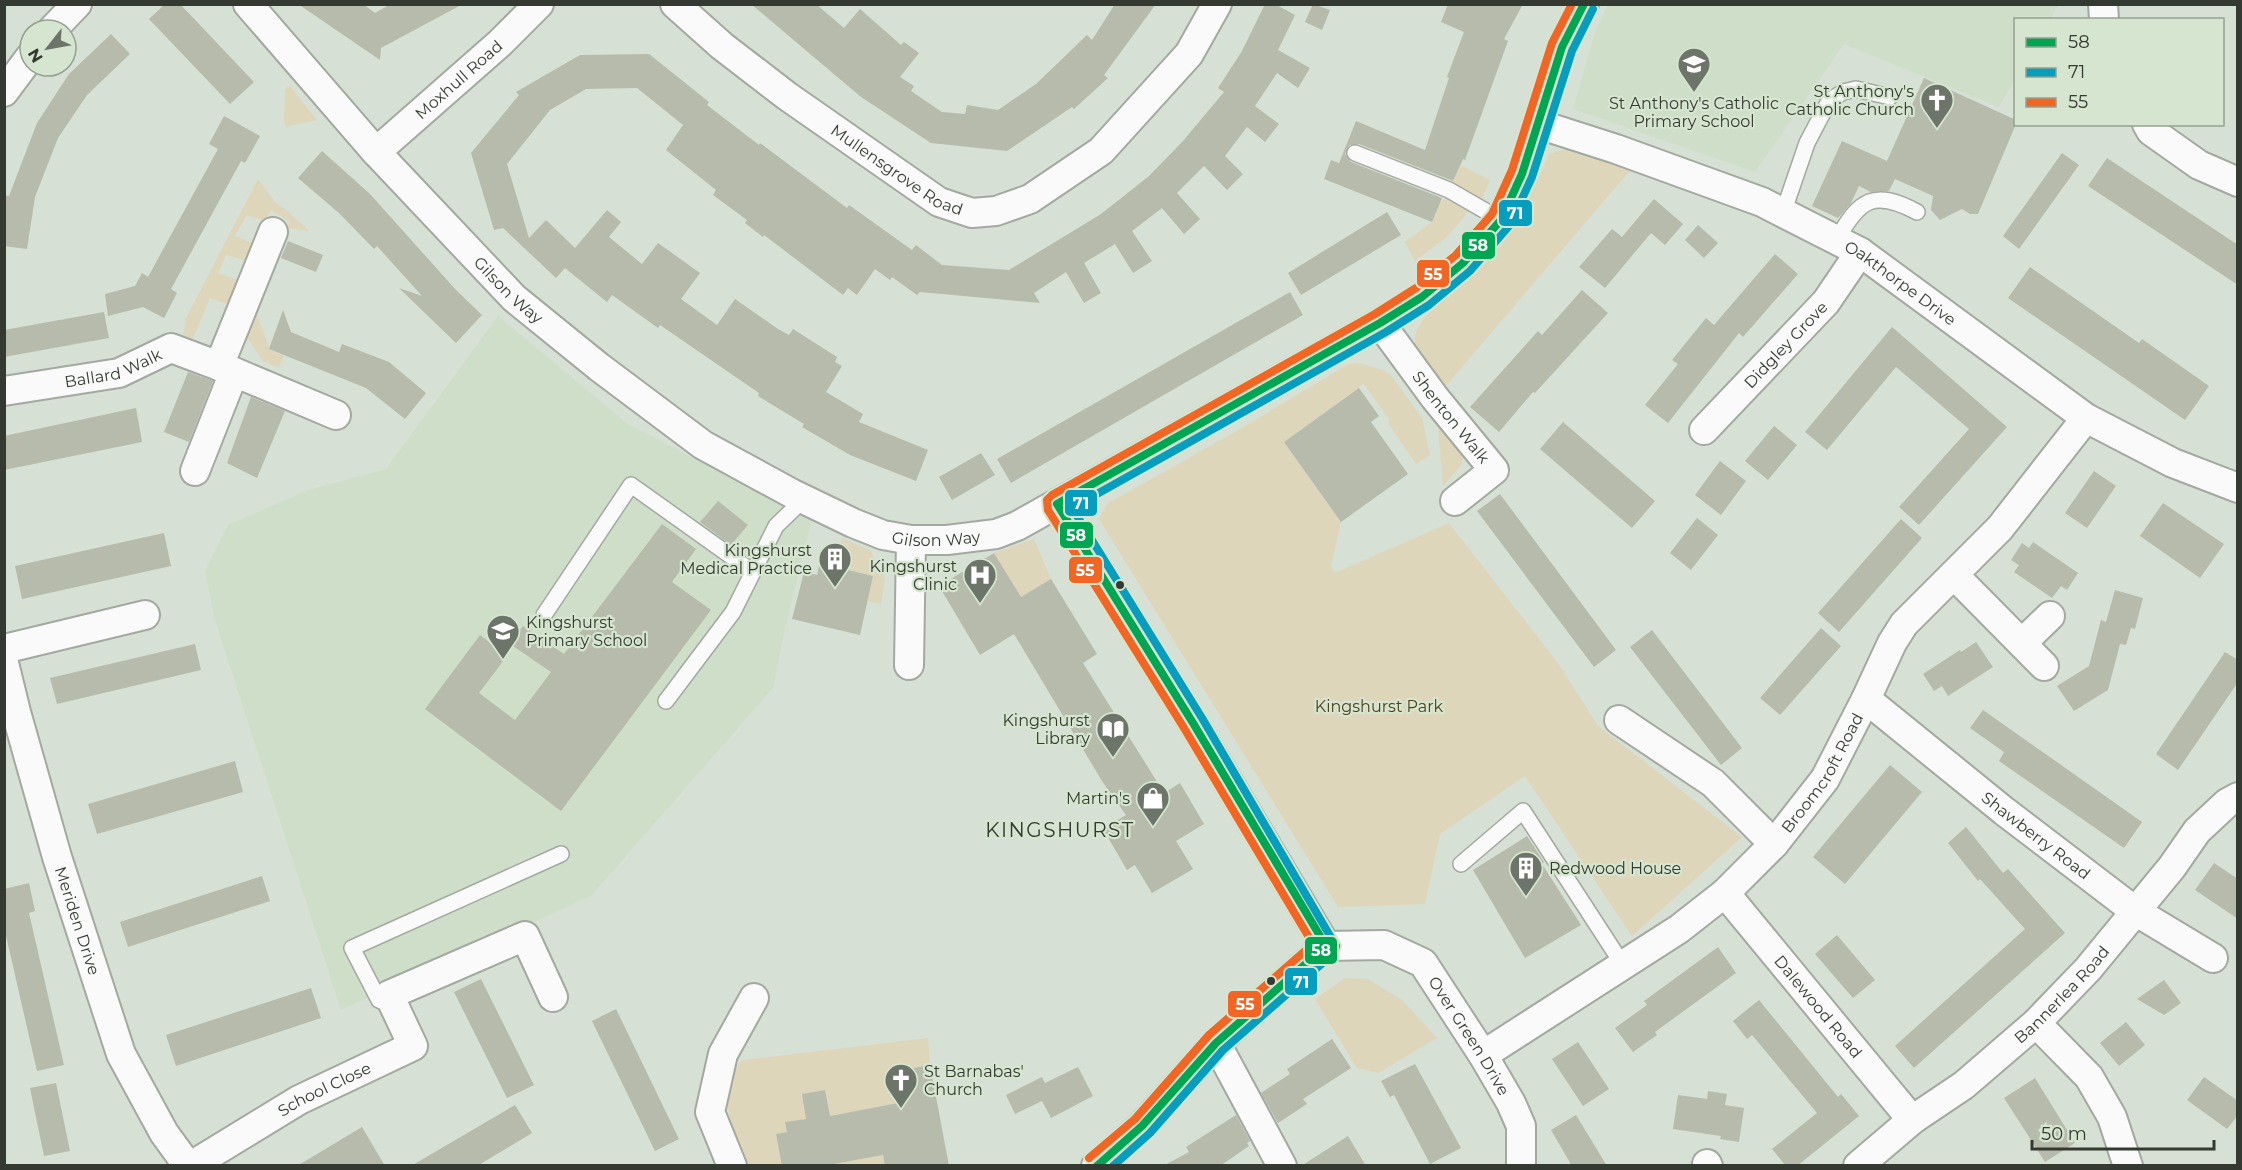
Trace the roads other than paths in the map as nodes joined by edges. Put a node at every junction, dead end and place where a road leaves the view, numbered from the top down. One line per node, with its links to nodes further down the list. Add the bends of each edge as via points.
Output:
1 (77, 4): 7 (street)
2 (249, 4): 13 (street, Gilson Way)
3 (539, 4): 13 (street, Moxhull Road)
4 (675, 4): 5 (street, Mullensgrove Road, via 787,96 939,202 972,213 996,211 1030,199 1101,151 1189,54)
5 (1217, 4)
6 (1584, 4): 11 (street, Gilson Way, via 1562,47)
7 (63, 18)
8 (18, 73): 9 (street)
9 (4, 92)
10 (1890, 97): 17 (lane, via 1856,89 1830,101 1807,143)
11 (1538, 124): 17 (street, Oakthorpe Drive, via 1762,202); 18 (street, Gilson Way, via 1522,174)
12 (2148, 126): 15 (street, via 2199,165)
13 (376, 152): 29 (street, Gilson Way, via 514,298 599,367 703,445)
14 (1355, 153): 18 (lane, via 1449,190)
15 (2238, 182)
16 (1917, 212): 20 (lane, via 1880,199 1856,208 1848,219)
17 (1783, 213): 20 (street, Oakthorpe Drive)
18 (1501, 220): 21 (street, Gilson Way, via 1463,263 1422,297)
19 (273, 232): 22 (street)
20 (1848, 246): 25 (street, Oakthorpe Drive); 26 (street, Didgley Grove, via 1826,302)
21 (1380, 323): 30 (street, Shenton Walk, via 1494,470); 31 (street, Gilson Way)
22 (227, 369): 23 (street, Ballard Walk, via 171,348 119,373); 24 (street, Ballard Walk); 27 (street)
23 (4, 391)
24 (336, 415)
25 (2086, 418): 28 (street, Oakthorpe Drive, via 2172,463); 34 (street, Broomcroft Road, via 2000,528)
26 (1704, 430)
27 (195, 471)
28 (2238, 488)
29 (804, 499): 32 (street, Gilson Way, via 883,535); 33 (lane, via 776,526)
30 (1455, 501)
31 (1057, 504): 32 (street, Gilson Way, via 996,534); 53 (street)
32 (911, 540): 41 (street)
33 (753, 572): 36 (lane, via 631,485); 44 (lane, via 733,612)
34 (1954, 574): 38 (street); 43 (street, Broomcroft Road, via 1905,624)
35 (146, 615): 39 (street)
36 (544, 615)
37 (2050, 615): 38 (street)
38 (2022, 643): 42 (street)
39 (4, 649)
40 (4, 663): 45 (street, Meriden Drive)
41 (909, 665)
42 (2044, 666)
43 (1866, 699): 48 (street, Broomcroft Road, via 1825,779); 52 (street, Shawberry Road)
44 (666, 701)
45 (9, 703): 63 (street, Meriden Drive, via 121,1054 164,1133)
46 (1619, 720): 48 (street, via 1713,783)
47 (2238, 797): 52 (street, Bannerlea Road, via 2197,831)
48 (1774, 844): 51 (street, Broomcroft Road)
49 (561, 854): 58 (lane, via 352,948 379,1000)
50 (1461, 864): 55 (lane, via 1523,811)
51 (1725, 893): 55 (street, Broomcroft Road); 62 (street, Dalewood Road)
52 (2135, 911): 54 (street, Shawberry Road); 59 (street, Bannerlea Road, via 2088,969)
53 (1326, 946): 60 (street); 61 (street, Over Green Drive, via 1384,945 1423,963)
54 (2213, 958)
55 (1623, 965): 61 (street, Broomcroft Road)
56 (553, 997): 58 (street, via 525,936)
57 (754, 998): 64 (street, via 723,1054 710,1112)
58 (392, 1002): 63 (street, School Close, via 413,1046 299,1100)
59 (2036, 1023): 62 (street, Bannerlea Road, via 1964,1086); 69 (street, via 2089,1077 2112,1117)
60 (1216, 1043): 65 (street, via 1143,1126); 66 (street)
61 (1483, 1055): 67 (street, Over Green Drive, via 1521,1126)
62 (1912, 1120): 68 (street, Bannerlea Road)
63 (189, 1166)
64 (732, 1166)
65 (1096, 1166)
66 (1282, 1166)
67 (1521, 1166)
68 (1858, 1166)
69 (2128, 1166)

